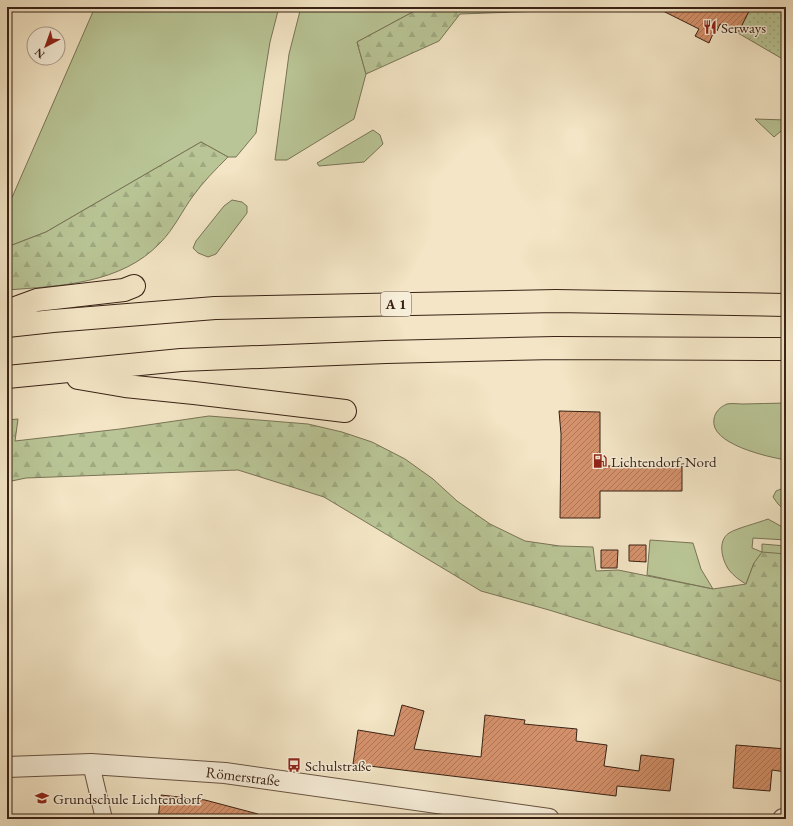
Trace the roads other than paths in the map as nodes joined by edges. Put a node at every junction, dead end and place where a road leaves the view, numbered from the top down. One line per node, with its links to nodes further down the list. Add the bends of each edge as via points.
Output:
1 (134, 286): 3 (highway, via 124,290 37,300)
2 (786, 305): 4 (highway, A 1, via 556,301 216,308)
3 (7, 311)
4 (7, 326)
5 (786, 349): 6 (highway, via 555,348 386,352 181,360)
6 (53, 373): 7 (highway); 8 (highway, via 125,386)
7 (7, 377)
8 (345, 411)
9 (91, 764): 10 (street, Römerstraße); 12 (street); 13 (street, Römerstraße, via 246,775)
10 (7, 767)
11 (786, 818): 14 (street)
12 (104, 819)
13 (549, 819)
14 (783, 819)

